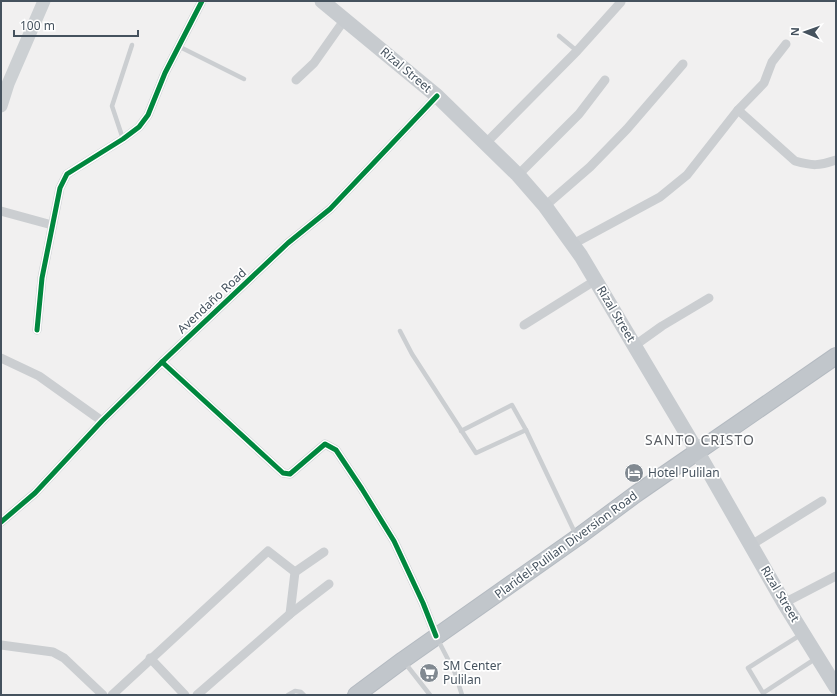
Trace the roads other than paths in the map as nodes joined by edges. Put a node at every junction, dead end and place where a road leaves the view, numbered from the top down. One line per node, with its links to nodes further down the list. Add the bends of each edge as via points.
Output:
1 (44, 1): 16 (main road)
2 (202, 1): 9 (street)
3 (322, 1): 5 (main road, Rizal Street)
4 (621, 2): 10 (street)
5 (345, 19): 13 (street, via 314,63); 15 (main road, Rizal Street)
6 (559, 36): 10 (lane)
7 (786, 44): 17 (street, via 772,62 764,83)
8 (132, 45): 18 (lane, via 112,106)
9 (178, 46): 12 (lane); 18 (street, via 148,115 139,127)
10 (577, 51): 19 (street)
11 (683, 64): 22 (street, via 627,129 590,167)
12 (244, 79)
13 (296, 80)
14 (605, 80): 21 (street, via 579,114)
15 (437, 96): 19 (main road, Rizal Street); 34 (street, Avendaño Road, via 330,209 288,243)
16 (1, 106)
17 (738, 110): 20 (street, via 795,160 820,165); 25 (street, via 687,176 660,197)
18 (123, 139): 24 (street, via 67,174 60,188)
19 (486, 143): 21 (main road, Rizal Street)
20 (836, 160)
21 (518, 174): 22 (main road, Rizal Street)
22 (545, 206): 25 (main road, Rizal Street)
23 (1, 210): 24 (street)
24 (52, 225): 29 (street)
25 (573, 244): 26 (main road, Rizal Street)
26 (596, 280): 28 (street); 31 (main road, Rizal Street)
27 (709, 298): 31 (street)
28 (524, 325)
29 (36, 330)
30 (400, 331): 37 (lane)
31 (634, 346): 38 (main road, Rizal Street)
32 (836, 356): 38 (highway, Plaridel-Pulilan Diversion Road)
33 (1, 358): 35 (street, via 39,376)
34 (162, 362): 35 (street, Avendaño Road); 50 (street, via 283,473 290,474 324,444 336,450 394,541)
35 (102, 421): 40 (street, Avendaño Road, via 35,493)
36 (526, 430): 37 (lane, via 476,453); 37 (lane, via 512,405); 41 (lane)
37 (461, 431)
38 (697, 452): 41 (highway, Plaridel-Pulilan Diversion Road); 42 (main road, Rizal Street)
39 (822, 501): 42 (street)
40 (1, 522)
41 (578, 537): 50 (highway, Plaridel-Pulilan Diversion Road)
42 (751, 545): 47 (main road, Rizal Street)
43 (324, 552): 44 (street)
44 (295, 572): 48 (street); 53 (street, via 268,551)
45 (836, 576): 47 (street)
46 (329, 584): 48 (street)
47 (784, 603): 49 (main road, Rizal Street)
48 (290, 614): 59 (street)
49 (803, 633): 52 (main road, Rizal Street); 52 (lane, via 748,668 763,693)
50 (436, 636): 54 (highway, Plaridel-Pulilan Diversion Road); 64 (lane, via 455,673)
51 (1, 645): 56 (street, via 53,652 64,658)
52 (818, 657): 55 (main road, Rizal Street)
53 (150, 658): 57 (street); 58 (street)
54 (403, 660): 62 (highway, Plaridel-Pulilan Diversion Road); 63 (lane)
55 (836, 687)
56 (103, 695)
57 (112, 695)
58 (185, 695)
59 (197, 695)
60 (288, 695): 61 (lane, via 295,691)
61 (304, 695)
62 (356, 695)
63 (430, 695)
64 (462, 695)

